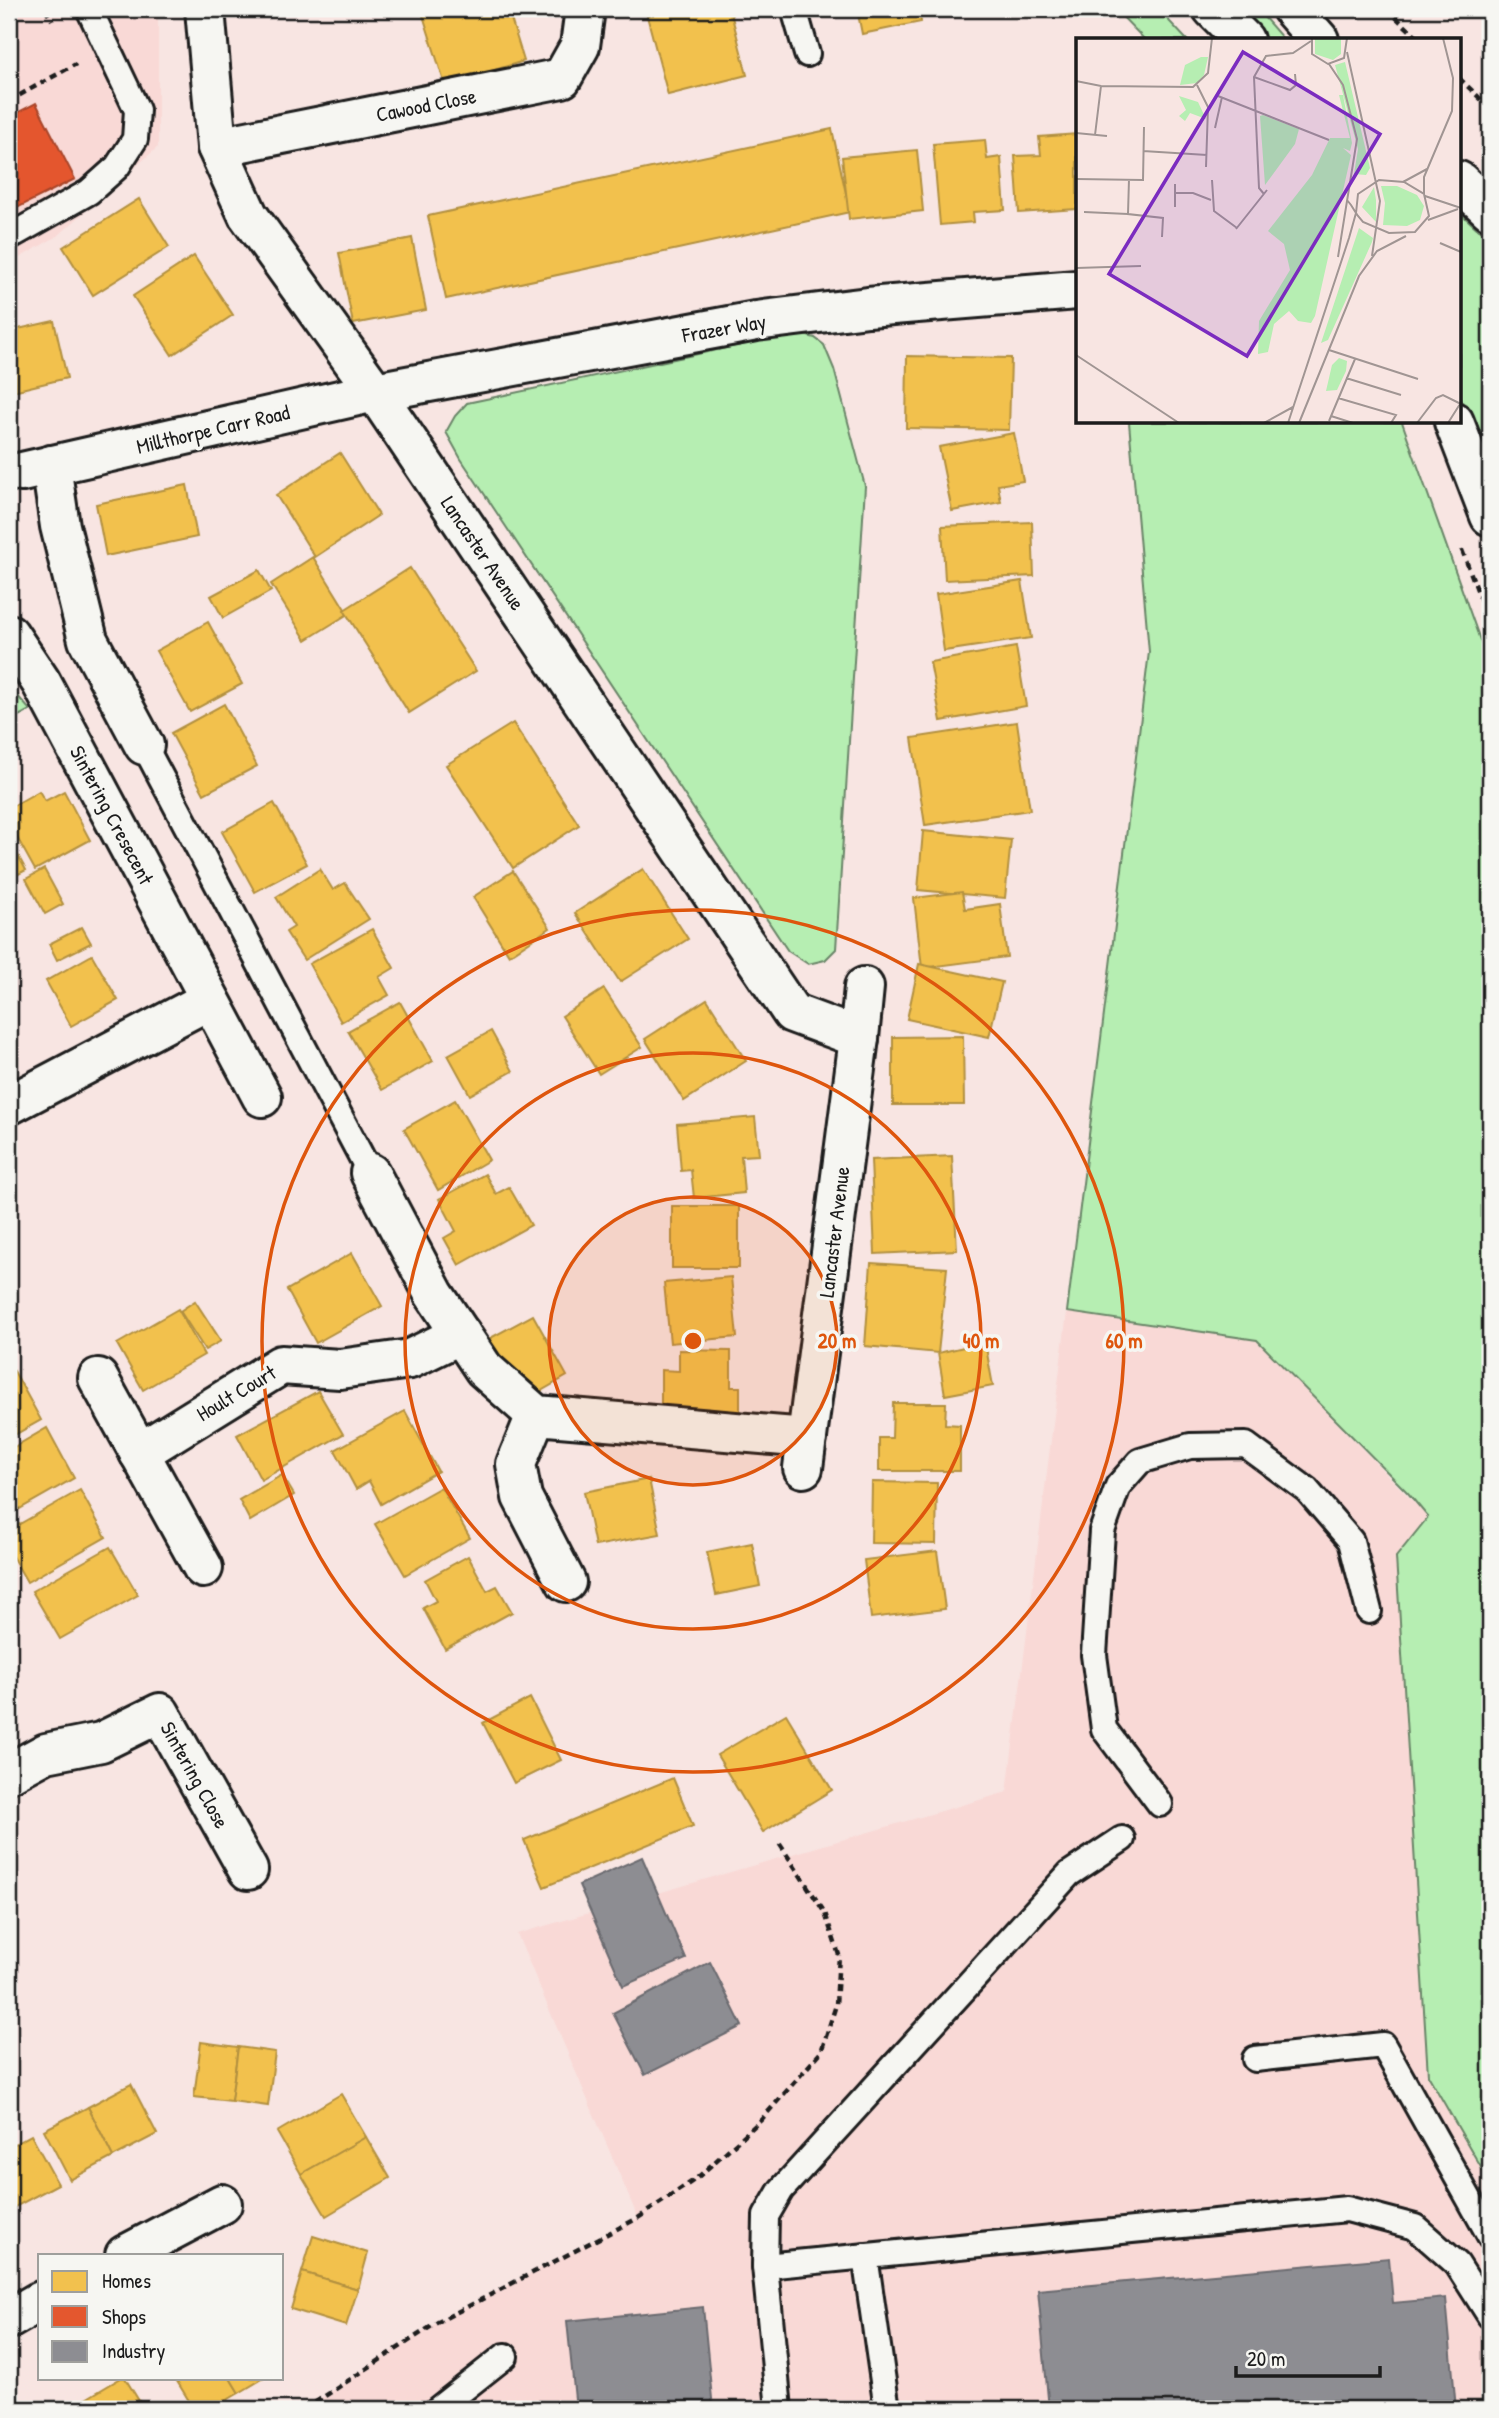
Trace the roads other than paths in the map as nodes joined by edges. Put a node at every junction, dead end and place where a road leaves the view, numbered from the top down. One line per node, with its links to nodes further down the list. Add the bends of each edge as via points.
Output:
1 (89, 9): 13 (lane, via 137,110 135,139 117,167 89,191)
2 (205, 9): 10 (main road, Lancaster Avenue)
3 (585, 9): 10 (main road, Cawood Close, via 580,46 562,78)
4 (794, 9): 9 (lane)
5 (1213, 9): 7 (main road)
6 (1292, 9): 8 (main road)
7 (1242, 38)
8 (1317, 38)
9 (807, 54)
10 (217, 147): 15 (main road, Lancaster Avenue, via 248,215)
11 (1460, 182): 12 (main road)
12 (1490, 210)
13 (9, 237)
14 (1076, 290): 15 (main road, Frazer Way, via 756,321)
15 (375, 392): 19 (main road, Millthorpe Carr Road, via 37,469 60,526 89,640); 22 (main road, Lancaster Avenue, via 792,1013)
16 (1455, 424): 17 (main road)
17 (1490, 516)
18 (9, 634): 21 (main road, Sintering Cresecent, via 47,692)
19 (144, 746): 25 (lane)
20 (864, 987): 22 (main road, Lancaster Avenue)
21 (209, 1000): 23 (main road, Sintering Cresecent); 24 (main road)
22 (859, 1038): 28 (main road, Lancaster Avenue, via 805,1453)
23 (262, 1097)
24 (9, 1105)
25 (370, 1173): 26 (main road, via 434,1294)
26 (461, 1334): 28 (main road, via 484,1369); 29 (main road, Hoult Court, via 410,1359 340,1369 281,1365)
27 (98, 1378): 29 (main road)
28 (536, 1415): 31 (main road, via 516,1464 522,1497)
29 (139, 1452): 30 (main road)
30 (202, 1568)
31 (566, 1582)
32 (1369, 1611): 34 (lane, via 1351,1541 1307,1490 1246,1446 1190,1446 1140,1461 1118,1486 1102,1531 1094,1655 1104,1730)
33 (9, 1773): 36 (main road, Sintering Close, via 46,1753 102,1742 160,1713)
34 (1160, 1804)
35 (1122, 1839): 42 (lane, via 1069,1874 781,2190 766,2216)
36 (248, 1870)
37 (1255, 2059): 39 (lane, via 1383,2045)
38 (222, 2204): 40 (main road)
39 (1490, 2236)
40 (127, 2254)
41 (864, 2256): 42 (lane); 44 (lane, via 1347,2209 1415,2227 1457,2264); 49 (lane)
42 (765, 2266): 48 (lane)
43 (38, 2302): 45 (main road)
44 (1490, 2316)
45 (9, 2319)
46 (505, 2356): 47 (lane)
47 (438, 2409)
48 (779, 2409)
49 (887, 2409)

